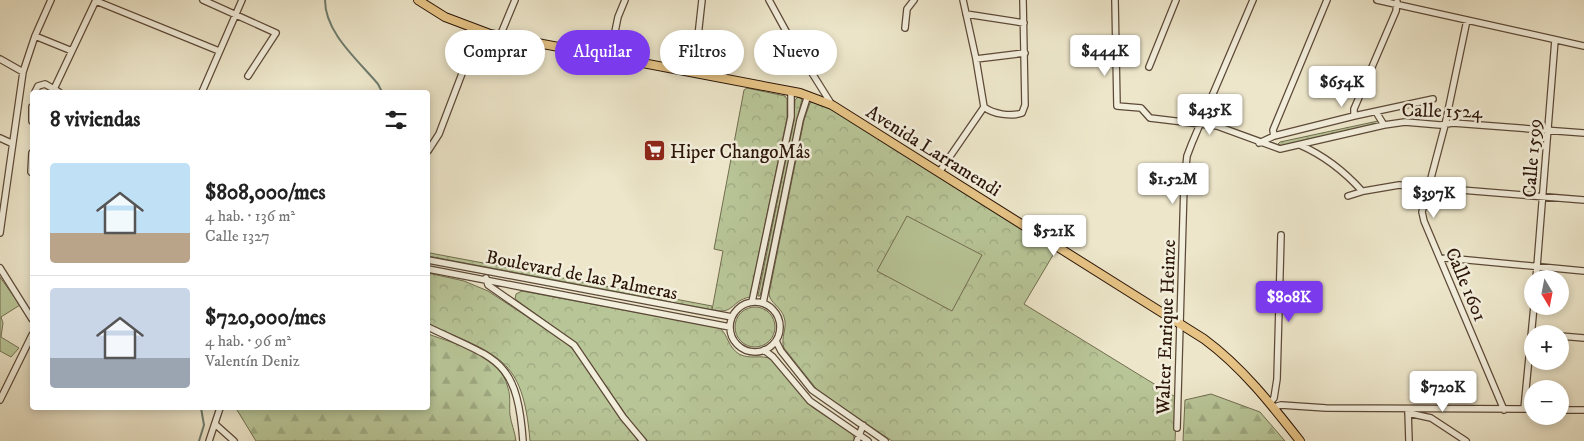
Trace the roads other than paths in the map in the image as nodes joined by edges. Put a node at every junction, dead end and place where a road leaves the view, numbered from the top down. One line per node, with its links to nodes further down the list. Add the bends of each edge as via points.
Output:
1 (51, 0): 28 (street)
2 (96, 0): 31 (street); 32 (street)
3 (203, 0): 20 (street)
4 (242, 0): 20 (street)
5 (418, 0): 24 (main road, Avenida Larramendi, via 445,17)
6 (515, 0): 25 (street)
7 (625, 0): 26 (street)
8 (702, 0): 27 (street)
9 (914, 0): 23 (street, via 907,9)
10 (963, 0): 19 (street)
11 (1023, 0): 22 (street)
12 (1115, 0): 52 (street, via 1117,106 1141,108 1150,118)
13 (1176, 0): 36 (street)
14 (1253, 0): 52 (street, Walter Enrique Heinze)
15 (1327, 0): 57 (street, via 1273,130)
16 (1377, 0): 18 (street)
17 (772, 1): 48 (street, via 787,33)
18 (1397, 2): 21 (street); 51 (street)
19 (966, 14): 22 (street); 35 (street)
20 (236, 15): 32 (street); 40 (street, via 276,33)
21 (1467, 20): 29 (street); 54 (street, Calle 1601)
22 (1024, 23): 33 (street)
23 (905, 28)
24 (478, 30)
25 (502, 30)
26 (615, 30)
27 (699, 30)
28 (35, 36): 31 (street); 37 (street)
29 (1555, 40): 30 (street); 55 (street, Calle 1599)
30 (1584, 46)
31 (72, 51): 43 (street)
32 (219, 51): 44 (street)
33 (1025, 52): 35 (street); 49 (street, via 1024,109 1018,114 993,113)
34 (0, 59): 37 (street)
35 (976, 59): 49 (street)
36 (1149, 67)
37 (23, 72): 59 (street)
38 (461, 75): 62 (street)
39 (709, 75): 45 (main road, Avenida Larramendi)
40 (248, 76)
41 (36, 90): 42 (street, via 45,84)
42 (54, 90)
43 (56, 90)
44 (203, 90)
45 (791, 91): 46 (main road, Avenida Larramendi); 80 (street, via 791,117)
46 (808, 95): 48 (main road, Avenida Larramendi); 81 (street, via 800,120)
47 (1433, 99): 50 (street)
48 (832, 105): 63 (main road, Avenida Larramendi)
49 (984, 107): 63 (street)
50 (1376, 112): 51 (street); 53 (street)
51 (1354, 116): 57 (street)
52 (1200, 123): 60 (street, via 1217,126); 84 (street, Walter Enrique Heinze, via 1185,168)
53 (1384, 125): 54 (street, Calle 1524, via 1405,122); 61 (street, Calle 1524)
54 (1445, 125): 55 (street, Calle 1524); 64 (street, Calle 1601)
55 (1548, 130): 56 (street, Calle 1524); 67 (street, Calle 1599)
56 (1584, 134)
57 (1274, 136): 60 (street)
58 (0, 138): 59 (street)
59 (11, 143): 69 (street)
60 (1259, 143): 61 (street, Calle 1524, via 1280,149)
61 (1300, 145): 65 (street, via 1330,161)
62 (430, 148)
63 (940, 172): 84 (main road, Avenida Larramendi)
64 (1428, 187): 65 (street, via 1399,185); 67 (street); 71 (street, Calle 1601, via 1422,212)
65 (1362, 192): 66 (street)
66 (1348, 196)
67 (1543, 197): 68 (street); 73 (street, Calle 1599)
68 (1584, 200)
69 (0, 233)
70 (1281, 235): 93 (street, via 1277,379)
71 (1440, 259): 73 (street); 97 (street, Calle 1601)
72 (430, 260): 78 (street, Boulevard de las Palmeras)
73 (1537, 266): 76 (street, Calle 1599); 77 (street)
74 (0, 268): 82 (street)
75 (430, 269): 79 (street, Boulevard de las Palmeras)
76 (1537, 270)
77 (1584, 270)
78 (487, 271): 79 (street); 83 (street, Boulevard de las Palmeras)
79 (485, 280): 85 (street, Boulevard de las Palmeras); 107 (street, via 574,345)
80 (752, 302): 81 (street); 83 (street, via 741,306)
81 (763, 303): 90 (street, via 778,317 780,329)
82 (30, 315)
83 (732, 317): 85 (street)
84 (1181, 323): 93 (main road, Avenida Larramendi, via 1227,358); 102 (street, Walter Enrique Heinze)
85 (730, 327): 91 (street, via 733,339 741,348 752,352)
86 (430, 328): 106 (street, via 483,352 501,366 518,399)
87 (1569, 337): 88 (street)
88 (1584, 338)
89 (30, 339): 92 (street)
90 (776, 341): 91 (street); 101 (street, via 812,390)
91 (764, 350): 103 (street, via 810,401)
92 (0, 400)
93 (1272, 405): 96 (street); 110 (main road, Avenida Larramendi)
94 (1524, 409): 97 (street)
95 (219, 410): 100 (street)
96 (1408, 410): 97 (street); 111 (street); 112 (street, via 1431,418)
97 (1504, 410)
98 (1569, 410): 99 (street)
99 (1584, 410)
100 (215, 424): 104 (street); 105 (street)
101 (863, 425): 103 (street); 109 (street)
102 (1177, 428)
103 (858, 438): 108 (street)
104 (209, 441)
105 (234, 441)
106 (523, 441)
107 (643, 441)
108 (868, 441)
109 (885, 441)
110 (1300, 441)
111 (1409, 441)
112 (1466, 441)

